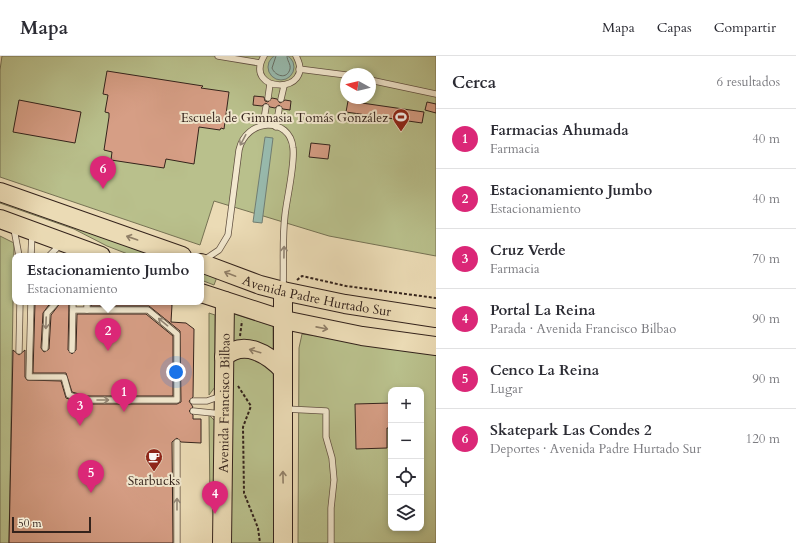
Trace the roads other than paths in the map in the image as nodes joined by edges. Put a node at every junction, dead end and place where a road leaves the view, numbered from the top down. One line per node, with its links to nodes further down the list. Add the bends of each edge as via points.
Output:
1 (218, 56): 4 (lane)
2 (264, 56): 4 (lane)
3 (296, 56): 5 (lane)
4 (260, 64): 8 (lane, via 262,75)
5 (299, 69): 6 (lane); 9 (lane, via 294,80)
6 (340, 74)
7 (376, 81): 10 (lane)
8 (270, 84): 9 (lane); 11 (lane)
9 (284, 86): 12 (lane)
10 (436, 94)
11 (268, 98)
12 (281, 99)
13 (266, 107): 15 (lane)
14 (279, 108): 16 (lane)
15 (264, 125): 16 (lane); 26 (lane, one-way to 26, via 252,129 243,138 226,240 214,254)
16 (276, 127): 29 (lane, one-way to 16, via 285,217 294,149 286,133)
17 (0, 192): 25 (main road, one-way to 17)
18 (7, 222): 19 (main road); 21 (lane, via 19,247)
19 (32, 231): 20 (main road); 22 (lane)
20 (63, 242): 23 (lane); 24 (main road)
21 (19, 253)
22 (31, 253)
23 (52, 253)
24 (91, 253)
25 (173, 253)
26 (204, 260)
27 (204, 263): 28 (main road, Avenida Padre Hurtado Sur, one-way to 27)
28 (260, 285): 29 (main road, Avenida Padre Hurtado Sur); 31 (main road)
29 (283, 291): 39 (main road, Avenida Padre Hurtado Sur); 40 (main road)
30 (204, 294): 31 (main road)
31 (225, 301): 40 (main road); 45 (main road, Avenida Francisco Bilbao)
32 (20, 305): 44 (lane)
33 (31, 305): 38 (lane, one-way to 38, via 29,377 64,377 69,395 85,400 177,400 177,334 148,310)
34 (54, 305): 42 (lane, one-way to 42, via 47,313)
35 (73, 305): 37 (lane)
36 (88, 305): 38 (lane)
37 (73, 310): 38 (lane); 43 (lane)
38 (87, 310)
39 (436, 318)
40 (284, 320): 41 (main road, one-way to 41, via 362,336); 46 (main road)
41 (436, 346)
42 (45, 348)
43 (72, 350)
44 (19, 351)
45 (229, 354): 46 (main road, one-way to 45, via 260,352 246,349); 47 (main road, Avenida Francisco Bilbao)
46 (283, 370): 49 (main road)
47 (224, 396): 48 (lane, via 207,401); 51 (main road, Avenida Francisco Bilbao)
48 (193, 401)
49 (282, 409): 55 (main road, one-way to 49); 56 (lane, via 326,411 326,437 332,458 334,480 331,508)
50 (193, 410): 51 (lane)
51 (224, 414): 54 (main road, Avenida Francisco Bilbao)
52 (177, 442): 53 (lane, one-way to 52)
53 (176, 543)
54 (222, 543)
55 (283, 543)
56 (332, 543)

